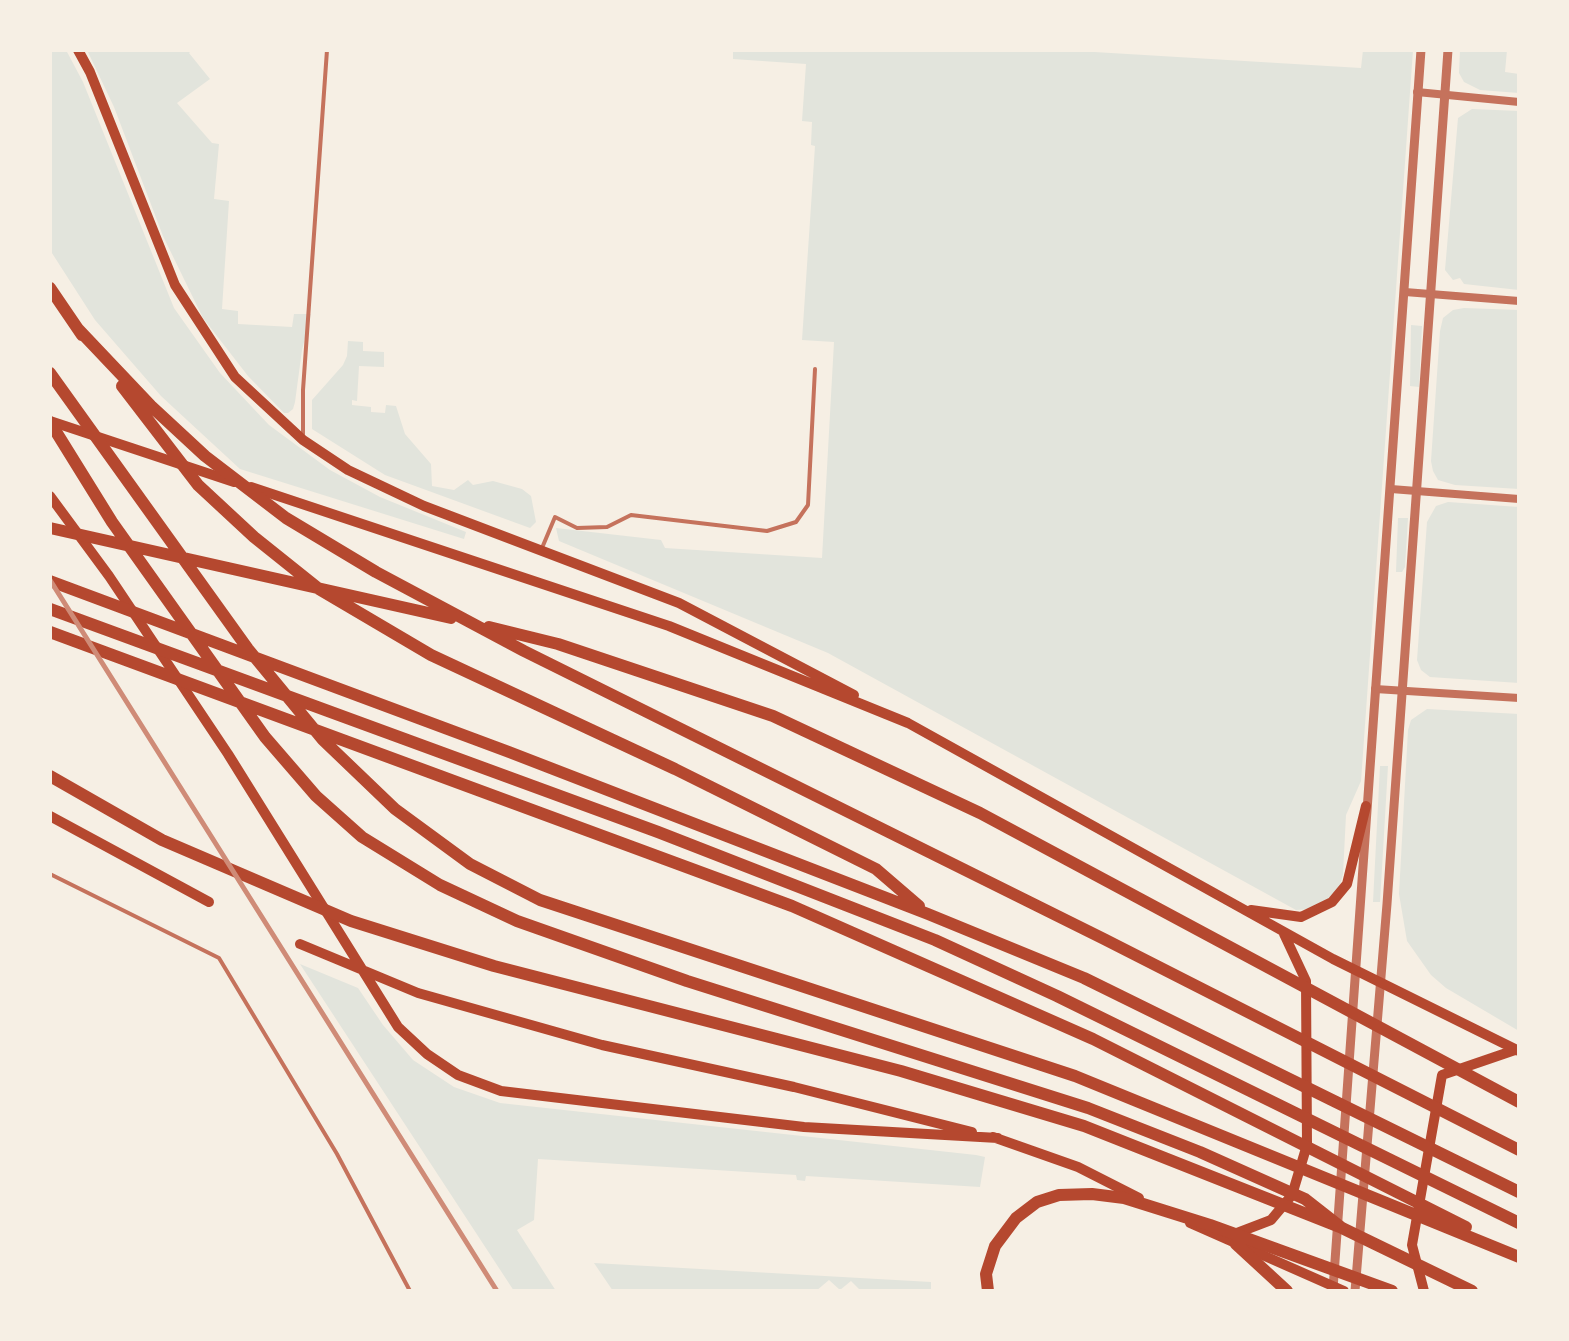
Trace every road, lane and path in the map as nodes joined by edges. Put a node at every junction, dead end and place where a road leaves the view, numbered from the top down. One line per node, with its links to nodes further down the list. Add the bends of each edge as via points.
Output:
1 (78, 50): 16 (main road, via 175,284 235,377)
2 (327, 50): 16 (lane)
3 (1421, 50): 5 (street)
4 (1448, 50): 6 (street)
5 (1417, 92): 6 (street); 9 (street)
6 (1444, 94): 7 (street); 10 (street)
7 (1519, 102)
8 (50, 288): 12 (highway)
9 (1406, 292): 10 (street); 17 (street)
10 (1433, 293): 11 (street); 18 (street)
11 (1519, 301)
12 (78, 329): 36 (highway, via 198,486 318,589 430,655 876,869); 44 (highway, via 205,456 286,518 376,572)
13 (815, 370): 22 (lane, via 808,505 796,522 768,530 631,516 608,527 576,528 555,517)
14 (50, 373): 50 (highway, via 248,649 323,740 395,809 470,864 540,900 1075,1076)
15 (50, 422): 29 (main road, via 670,626); 47 (highway, via 112,522 265,737 362,837 440,885 518,921 1088,1108 1305,1198)
16 (304, 440): 22 (main road, via 348,470 424,506)
17 (1390, 489): 18 (street); 26 (street)
18 (1418, 491): 20 (street); 27 (street)
19 (50, 496): 43 (main road, via 228,754 398,1027 458,1076 501,1091 804,1127)
20 (1519, 499)
21 (50, 528): 42 (highway, via 558,644 773,716 980,813)
22 (541, 550): 29 (main road, via 679,603)
23 (50, 582): 36 (highway)
24 (50, 609): 46 (highway, via 935,940)
25 (50, 632): 50 (highway, via 792,906 1093,1039)
26 (1375, 688): 27 (street); 31 (street)
27 (1402, 690): 28 (street); 40 (street)
28 (1519, 698)
29 (908, 724): 35 (main road)
30 (50, 776): 47 (highway, via 162,840 350,921 1084,1126)
31 (1366, 806): 35 (main road, via 1347,884 1332,902 1301,916); 39 (street)
32 (50, 816): 34 (main road)
33 (50, 874): 52 (lane, via 219,958)
34 (209, 902)
35 (1244, 908): 37 (main road)
36 (928, 914): 45 (highway, via 1093,982)
37 (1284, 932): 39 (main road); 48 (main road, via 1306,981 1307,1145 1292,1194 1271,1220)
38 (300, 944): 43 (main road, via 418,993 584,1040)
39 (1355, 970): 40 (main road); 51 (street)
40 (1380, 984): 41 (main road); 55 (street)
41 (1517, 1050): 57 (main road, via 1442,1075 1412,1245)
42 (1519, 1102)
43 (998, 1138): 48 (main road, via 1078,1167)
44 (1519, 1150)
45 (1519, 1192)
46 (1519, 1223)
47 (1342, 1228): 58 (highway)
48 (1216, 1236): 49 (main road)
49 (1236, 1244): 51 (main road); 54 (highway)
50 (1519, 1256)
51 (1336, 1290)
52 (410, 1291)
53 (988, 1291): 56 (highway, via 995,1246 1016,1218 1059,1195 1092,1194 1210,1225)
54 (1287, 1291)
55 (1355, 1291)
56 (1392, 1291)
57 (1424, 1291)
58 (1472, 1291)

